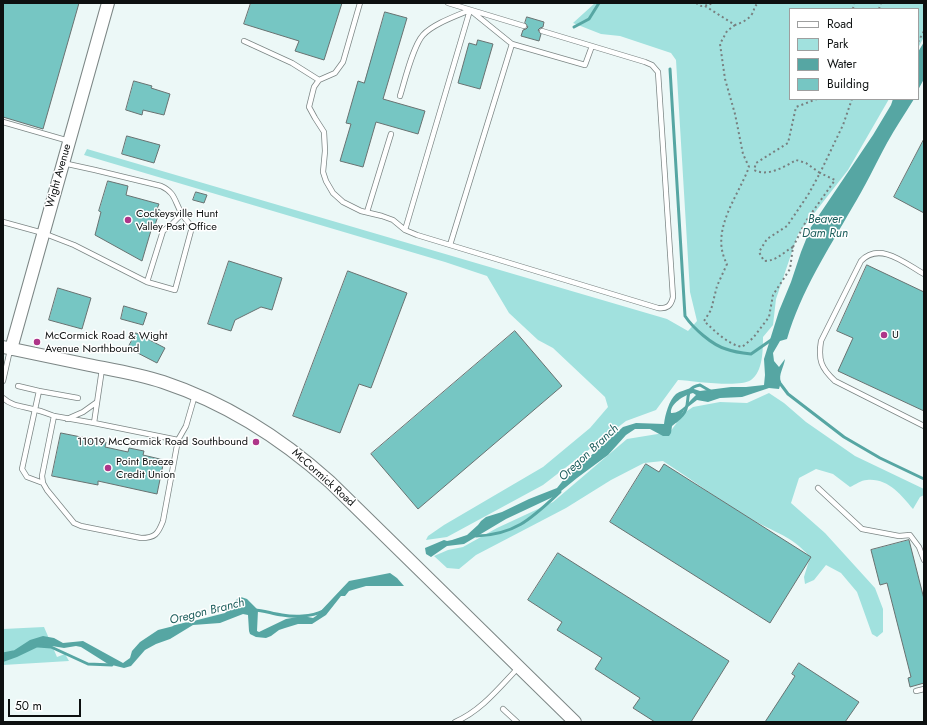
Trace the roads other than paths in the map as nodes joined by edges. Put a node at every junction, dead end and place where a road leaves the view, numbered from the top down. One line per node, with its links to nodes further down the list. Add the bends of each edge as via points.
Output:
1 (108, 3): 14 (main road, Wight Avenue)
2 (360, 3): 10 (lane, via 343,62 335,73)
3 (448, 3): 4 (lane)
4 (470, 10): 5 (lane); 8 (lane); 11 (lane, via 423,35 417,43); 19 (lane)
5 (524, 26)
6 (542, 31): 9 (lane)
7 (244, 41): 10 (lane, via 292,63)
8 (512, 44): 9 (lane, via 585,65); 21 (lane)
9 (592, 46): 21 (lane, via 645,62 658,72 673,297 669,307 658,308)
10 (319, 80): 16 (lane, via 314,87 309,107 324,132 323,172 326,181 333,193 343,202)
11 (400, 96)
12 (3, 122): 14 (lane)
13 (391, 134): 16 (lane)
14 (69, 141): 15 (main road, Wight Avenue)
15 (63, 163): 17 (lane, via 161,186 173,195); 20 (main road, Wight Avenue)
16 (367, 212): 19 (lane, via 387,218)
17 (182, 214): 23 (lane, via 163,231); 23 (lane, via 192,227 175,290)
18 (3, 222): 20 (lane)
19 (405, 230): 21 (lane)
20 (43, 233): 23 (lane, via 86,250); 24 (main road, Wight Avenue)
21 (450, 245)
22 (924, 274): 37 (lane, via 888,254 878,252 866,256 861,261 821,341 819,353 821,363 835,382)
23 (147, 282)
24 (7, 348): 25 (main road, McCormick Road); 26 (lane)
25 (103, 368): 29 (main road, McCormick Road, via 161,382); 32 (lane)
26 (3, 381)
27 (18, 386): 28 (lane)
28 (39, 391): 31 (lane); 33 (lane)
29 (195, 394): 38 (lane, via 186,426); 42 (main road, McCormick Road, via 260,428 308,463)
30 (3, 398): 33 (lane, via 17,406)
31 (78, 398)
32 (96, 402): 35 (lane, via 83,412); 36 (lane)
33 (36, 410): 34 (lane); 39 (lane, via 22,469 27,477)
34 (54, 416): 35 (lane); 39 (lane, via 42,476)
35 (67, 419): 36 (lane)
36 (94, 423): 38 (lane)
37 (924, 426)
38 (178, 440): 39 (lane, via 163,521 160,531 149,538 74,523)
39 (43, 483)
40 (818, 488): 41 (lane, via 862,529 899,536 910,535)
41 (924, 560)
42 (519, 667): 46 (lane, via 478,708); 48 (main road, McCormick Road)
43 (924, 689): 44 (lane)
44 (916, 692)
45 (503, 709): 47 (lane)
46 (455, 722)
47 (517, 722)
48 (575, 722)

